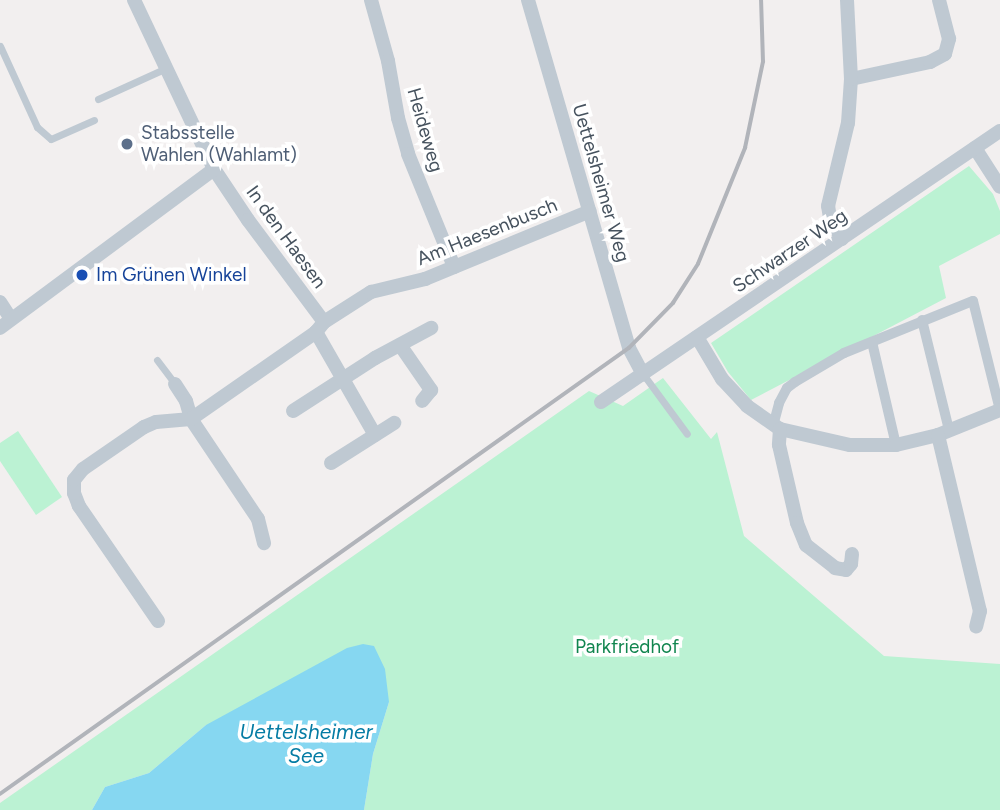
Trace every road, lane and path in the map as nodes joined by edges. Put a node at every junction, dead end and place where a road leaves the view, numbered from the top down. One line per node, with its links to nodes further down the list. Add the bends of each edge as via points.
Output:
1 (134, 0): 7 (street, In den Haesen)
2 (371, 0): 17 (street, Heideweg, via 408,155)
3 (528, 0): 15 (street, Uettelsheimer Weg)
4 (847, 0): 8 (street)
5 (940, 0): 8 (street, via 949,39 945,54 930,62)
6 (0, 46): 10 (lane, via 37,127 51,139)
7 (164, 68): 9 (lane); 13 (street, In den Haesen)
8 (851, 79): 16 (street, via 848,123 828,206)
9 (98, 99)
10 (94, 120)
11 (1000, 131): 12 (street, Schwarzer Weg)
12 (975, 148): 14 (street); 16 (street, Schwarzer Weg)
13 (214, 169): 20 (street); 21 (street, In den Haesen)
14 (1000, 187)
15 (590, 211): 17 (street, Am Haesenbusch); 27 (street, Uettelsheimer Weg, via 629,348)
16 (842, 239): 23 (street, Schwarzer Weg)
17 (454, 267): 21 (street, Am Haesenbusch, via 371,292)
18 (0, 302): 20 (street)
19 (922, 320): 24 (street); 32 (street, via 973,301); 37 (street)
20 (6, 324)
21 (320, 327): 28 (street, In den Haesen); 34 (street, Am Haesenbusch)
22 (430, 328): 25 (street)
23 (697, 337): 27 (street, Schwarzer Weg); 36 (street, via 722,379 747,406)
24 (872, 342): 36 (street, via 844,353 787,388); 40 (street)
25 (400, 345): 28 (street); 30 (street, via 431,390)
26 (158, 360): 29 (lane)
27 (643, 374): 31 (street, Schwarzer Weg); 38 (lane)
28 (344, 378): 33 (street); 39 (street, In den Haesen, via 345,388)
29 (174, 384): 34 (street)
30 (422, 401)
31 (601, 402)
32 (1000, 410): 37 (street)
33 (293, 411)
34 (191, 419): 42 (street, via 258,519); 44 (street, via 144,427 74,480 79,506)
35 (394, 423): 39 (street)
36 (777, 428): 40 (street, via 850,445); 43 (street, via 806,545 835,568 846,570)
37 (944, 432): 40 (street); 45 (street, via 980,611)
38 (687, 434)
39 (375, 435): 41 (street)
40 (897, 445)
41 (331, 463)
42 (264, 543)
43 (852, 554)
44 (158, 621)
45 (976, 627)

